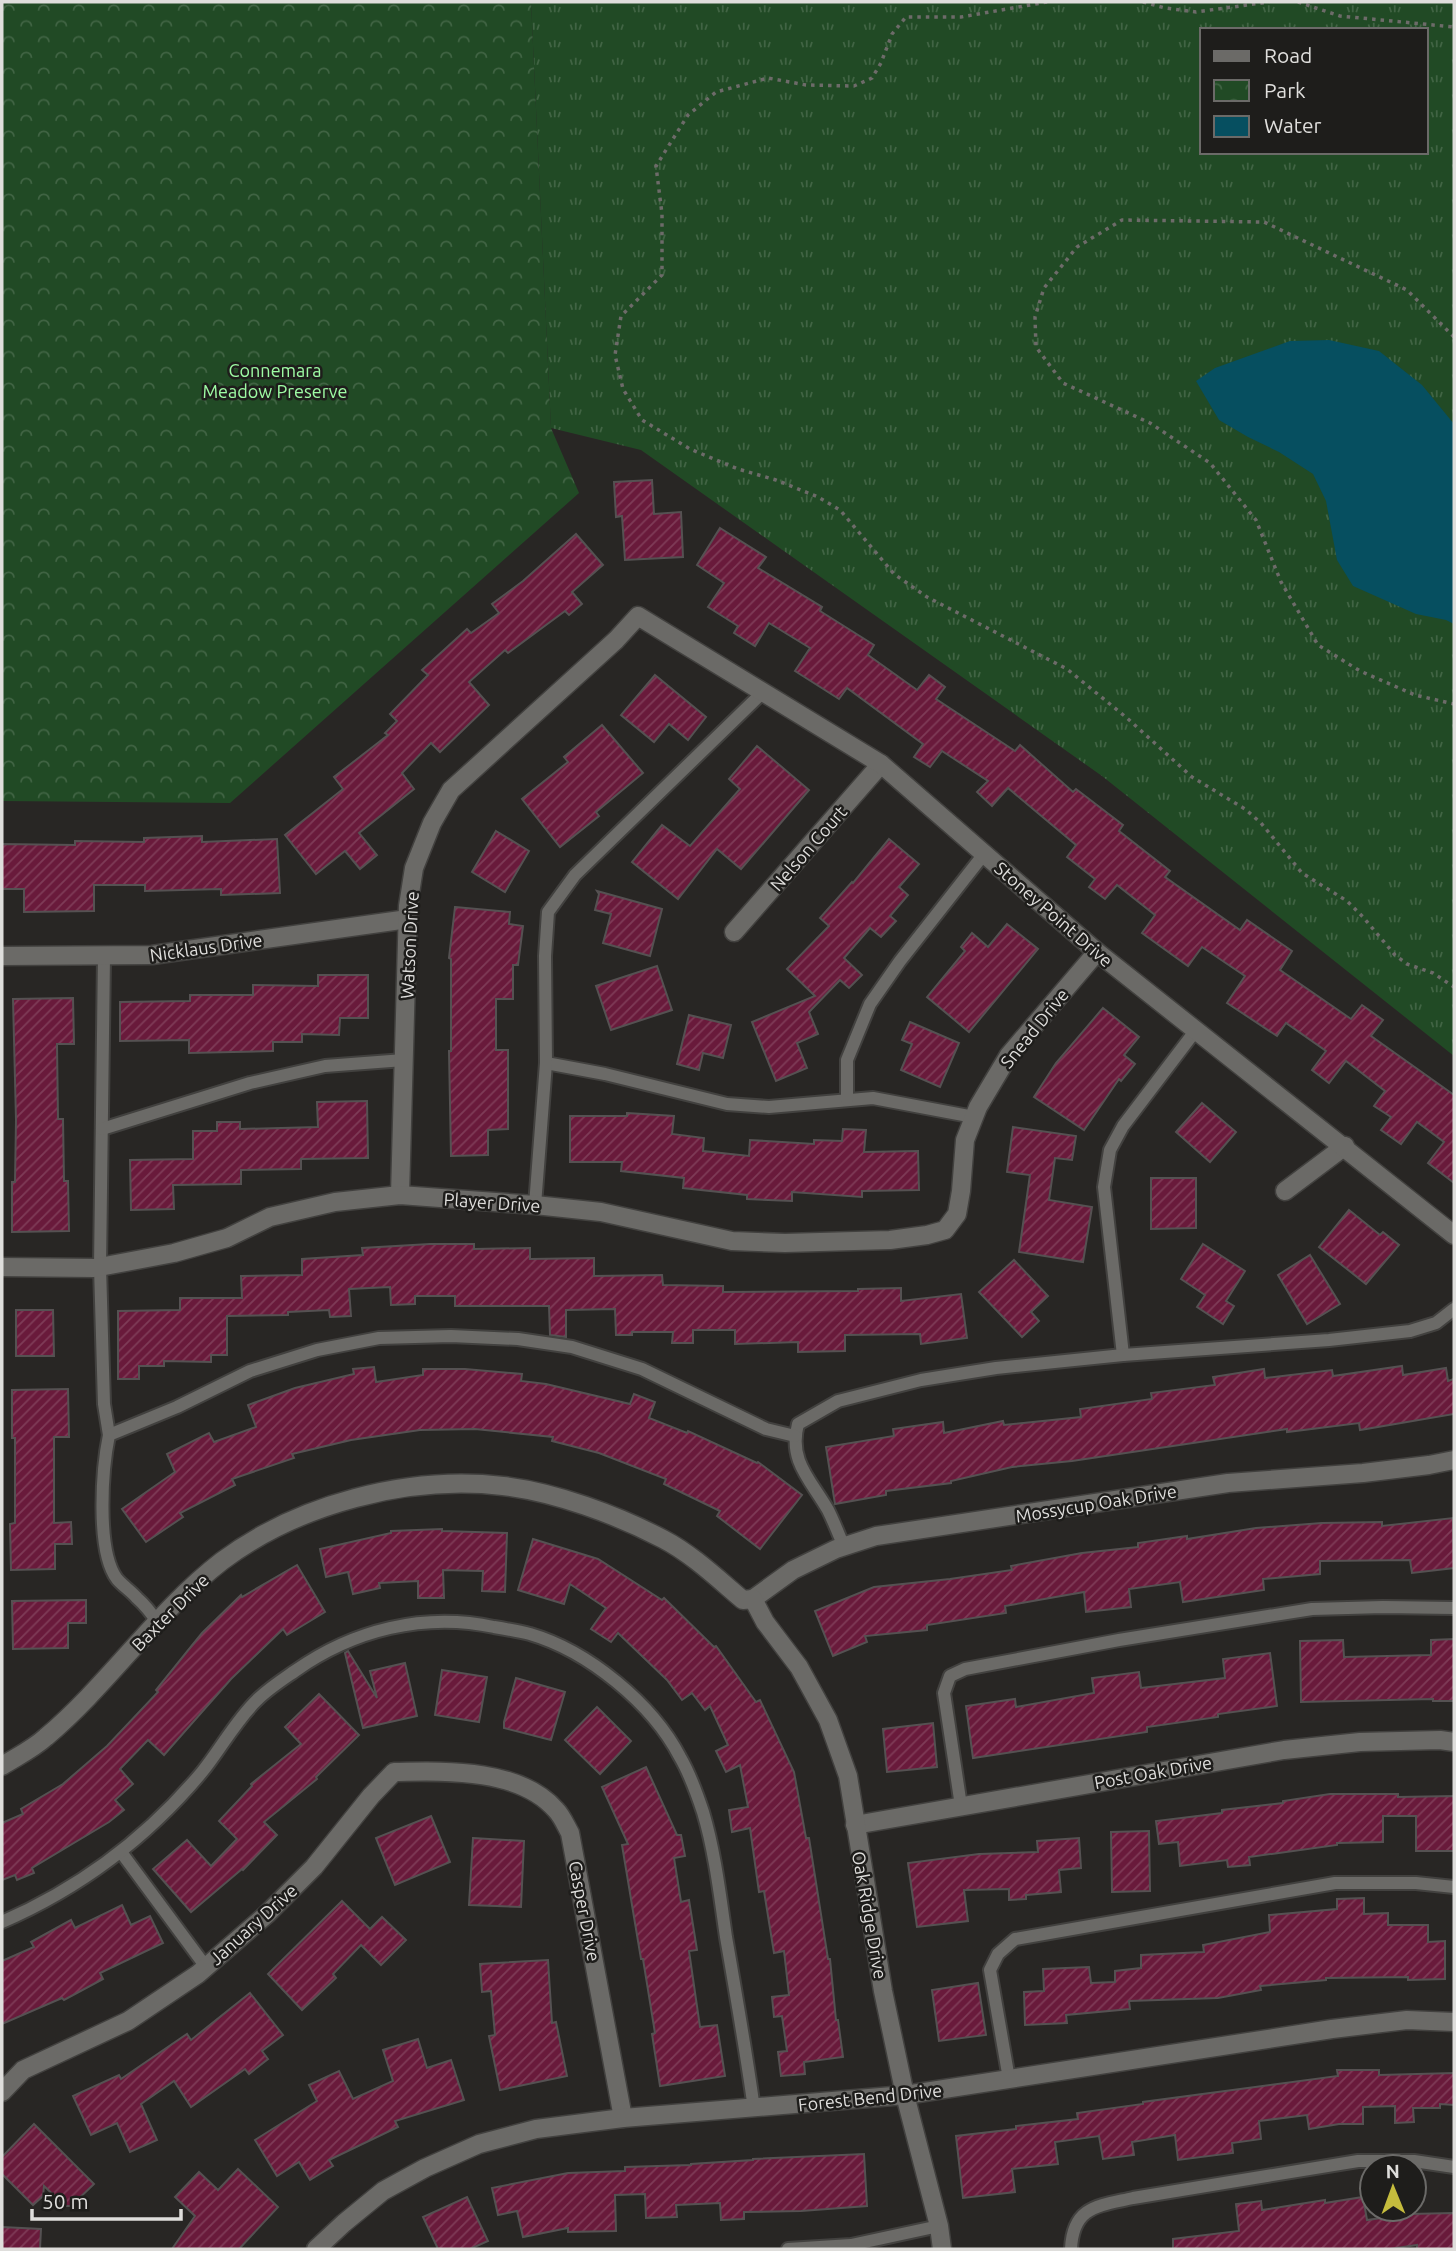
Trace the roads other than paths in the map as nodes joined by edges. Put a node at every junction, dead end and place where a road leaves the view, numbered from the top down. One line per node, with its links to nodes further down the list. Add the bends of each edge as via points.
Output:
1 (638, 616): 2 (street, Stoney Point Drive); 5 (street, Watson Drive, via 451,790 414,868)
2 (764, 692): 3 (street, Stoney Point Drive); 12 (lane, via 575,875 548,912)
3 (881, 764): 4 (street, Stoney Point Drive); 6 (street, Nelson Court)
4 (984, 854): 7 (street, Stoney Point Drive); 13 (lane, via 870,1004 847,1060)
5 (408, 919): 9 (street, Nicklaus Drive, via 152,955); 11 (street, Watson Drive)
6 (734, 932)
7 (1097, 952): 10 (street, Stoney Point Drive); 14 (street, Snead Drive, via 1009,1055)
8 (2, 956): 9 (street, Nicklaus Drive)
9 (104, 956): 15 (lane)
10 (1196, 1030): 16 (street, Stoney Point Drive); 25 (lane, via 1110,1150 1104,1187)
11 (404, 1060): 15 (lane, via 325,1066 250,1083); 19 (street, Watson Drive)
12 (546, 1063): 13 (lane, via 727,1104 769,1107); 20 (lane)
13 (847, 1100): 14 (lane, via 873,1098)
14 (974, 1117): 17 (street, Snead Drive, via 965,1140)
15 (102, 1129): 23 (lane)
16 (1345, 1146): 18 (street); 21 (street, Stoney Point Drive)
17 (961, 1191): 20 (street, Player Drive, via 957,1214 945,1230 890,1240 732,1241 601,1212)
18 (1285, 1191)
19 (400, 1195): 20 (street, Player Drive); 23 (street, Player Drive, via 335,1202 270,1217 227,1238)
20 (535, 1205)
21 (1454, 1235)
22 (2, 1267): 23 (street, Player Drive)
23 (100, 1267): 26 (lane)
24 (1454, 1309): 25 (lane, via 1436,1323 1410,1331)
25 (1123, 1355): 27 (lane, via 920,1380 838,1401 798,1424)
26 (109, 1435): 27 (lane, via 250,1371 317,1350 379,1338 451,1336 572,1347 642,1369 766,1429); 32 (lane, via 102,1519 106,1549 116,1578)
27 (794, 1436): 29 (lane, via 797,1460 828,1510)
28 (1454, 1460): 29 (street, Mossycup Oak Drive, via 1228,1483 876,1536)
29 (844, 1547): 30 (street, Mossycup Oak Drive, via 793,1570)
30 (752, 1599): 32 (street, Baxter Drive, via 743,1600 665,1540 612,1516 503,1486 448,1485 389,1491 323,1507 269,1530 222,1561); 37 (street, Oak Ridge Drive, via 799,1667 828,1720 848,1776)
31 (1454, 1608): 36 (lane, via 1312,1609 965,1669 950,1676 944,1693)
32 (158, 1623): 34 (street, Baxter Drive, via 44,1740)
33 (1454, 1742): 36 (street, Post Oak Drive, via 1360,1742 1284,1750)
34 (2, 1766)
35 (461, 1771): 41 (street, January Drive, via 394,1772 314,1867); 47 (street, Casper Drive, via 516,1784 540,1796 556,1810 570,1833)
36 (961, 1806): 37 (street, Post Oak Drive)
37 (855, 1825): 45 (street, Oak Ridge Drive)
38 (121, 1852): 40 (lane, via 51,1899); 41 (lane); 46 (lane, via 201,1773 256,1700 329,1650 403,1624 476,1623 531,1634 582,1657 610,1676 639,1702 680,1755 704,1815)
39 (1454, 1887): 43 (lane, via 1335,1882 1015,1939 998,1954 990,1970)
40 (2, 1922)
41 (206, 1967): 44 (street, January Drive, via 128,2021 23,2070)
42 (1454, 2022): 43 (street, Forest Bend Drive, via 1407,2020 1332,2029)
43 (1009, 2079): 45 (street, Forest Bend Drive)
44 (2, 2092)
45 (905, 2095): 46 (street, Forest Bend Drive); 49 (street, Oak Ridge Drive)
46 (754, 2109): 47 (street, Forest Bend Drive)
47 (624, 2119): 50 (street, Forest Bend Drive, via 536,2129 479,2144 383,2191)
48 (1454, 2166): 53 (lane, via 1359,2161 1122,2201 1080,2216)
49 (939, 2226): 51 (lane, via 851,2245); 52 (street, Oak Ridge Drive)
50 (316, 2249)
51 (788, 2249)
52 (942, 2249)
53 (1071, 2249)

